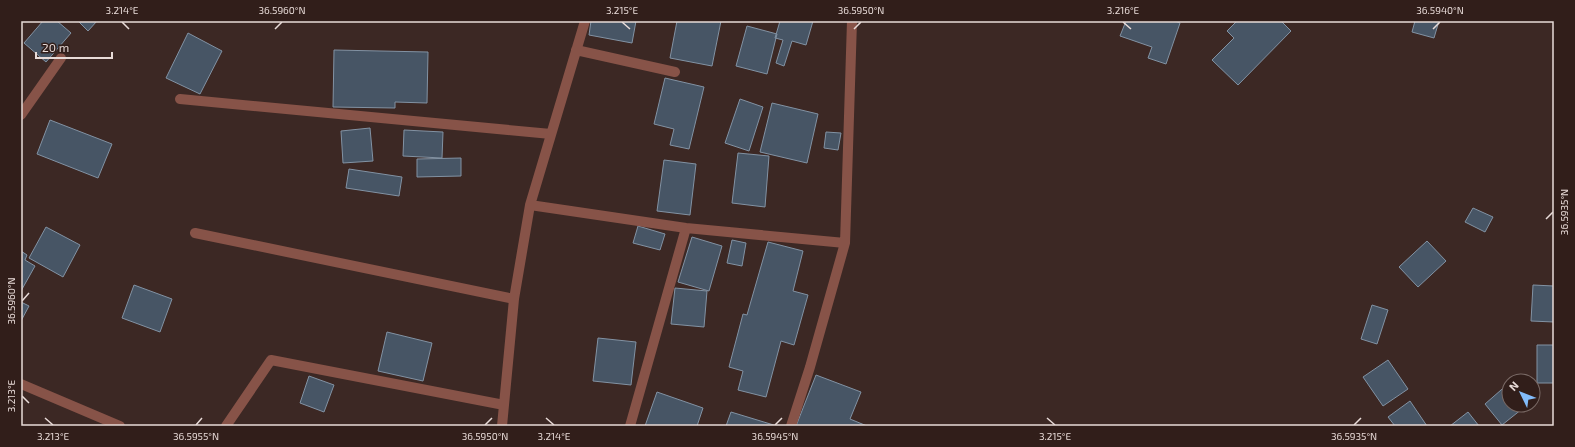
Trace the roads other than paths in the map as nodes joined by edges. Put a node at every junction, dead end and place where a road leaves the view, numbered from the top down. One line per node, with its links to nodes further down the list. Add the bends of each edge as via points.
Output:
1 (585, 21): 3 (street)
2 (852, 21): 12 (street)
3 (576, 50): 5 (street); 8 (street)
4 (61, 58): 7 (street)
5 (675, 72)
6 (180, 99): 8 (street)
7 (21, 115)
8 (551, 134): 9 (street)
9 (530, 205): 10 (street); 13 (street)
10 (686, 228): 12 (street); 19 (street)
11 (195, 233): 13 (street)
12 (845, 243): 20 (street)
13 (514, 300): 15 (street)
14 (21, 384): 16 (street)
15 (504, 405): 17 (street, via 272,360); 18 (street)
16 (120, 426)
17 (226, 426)
18 (502, 426)
19 (630, 426)
20 (791, 426)

